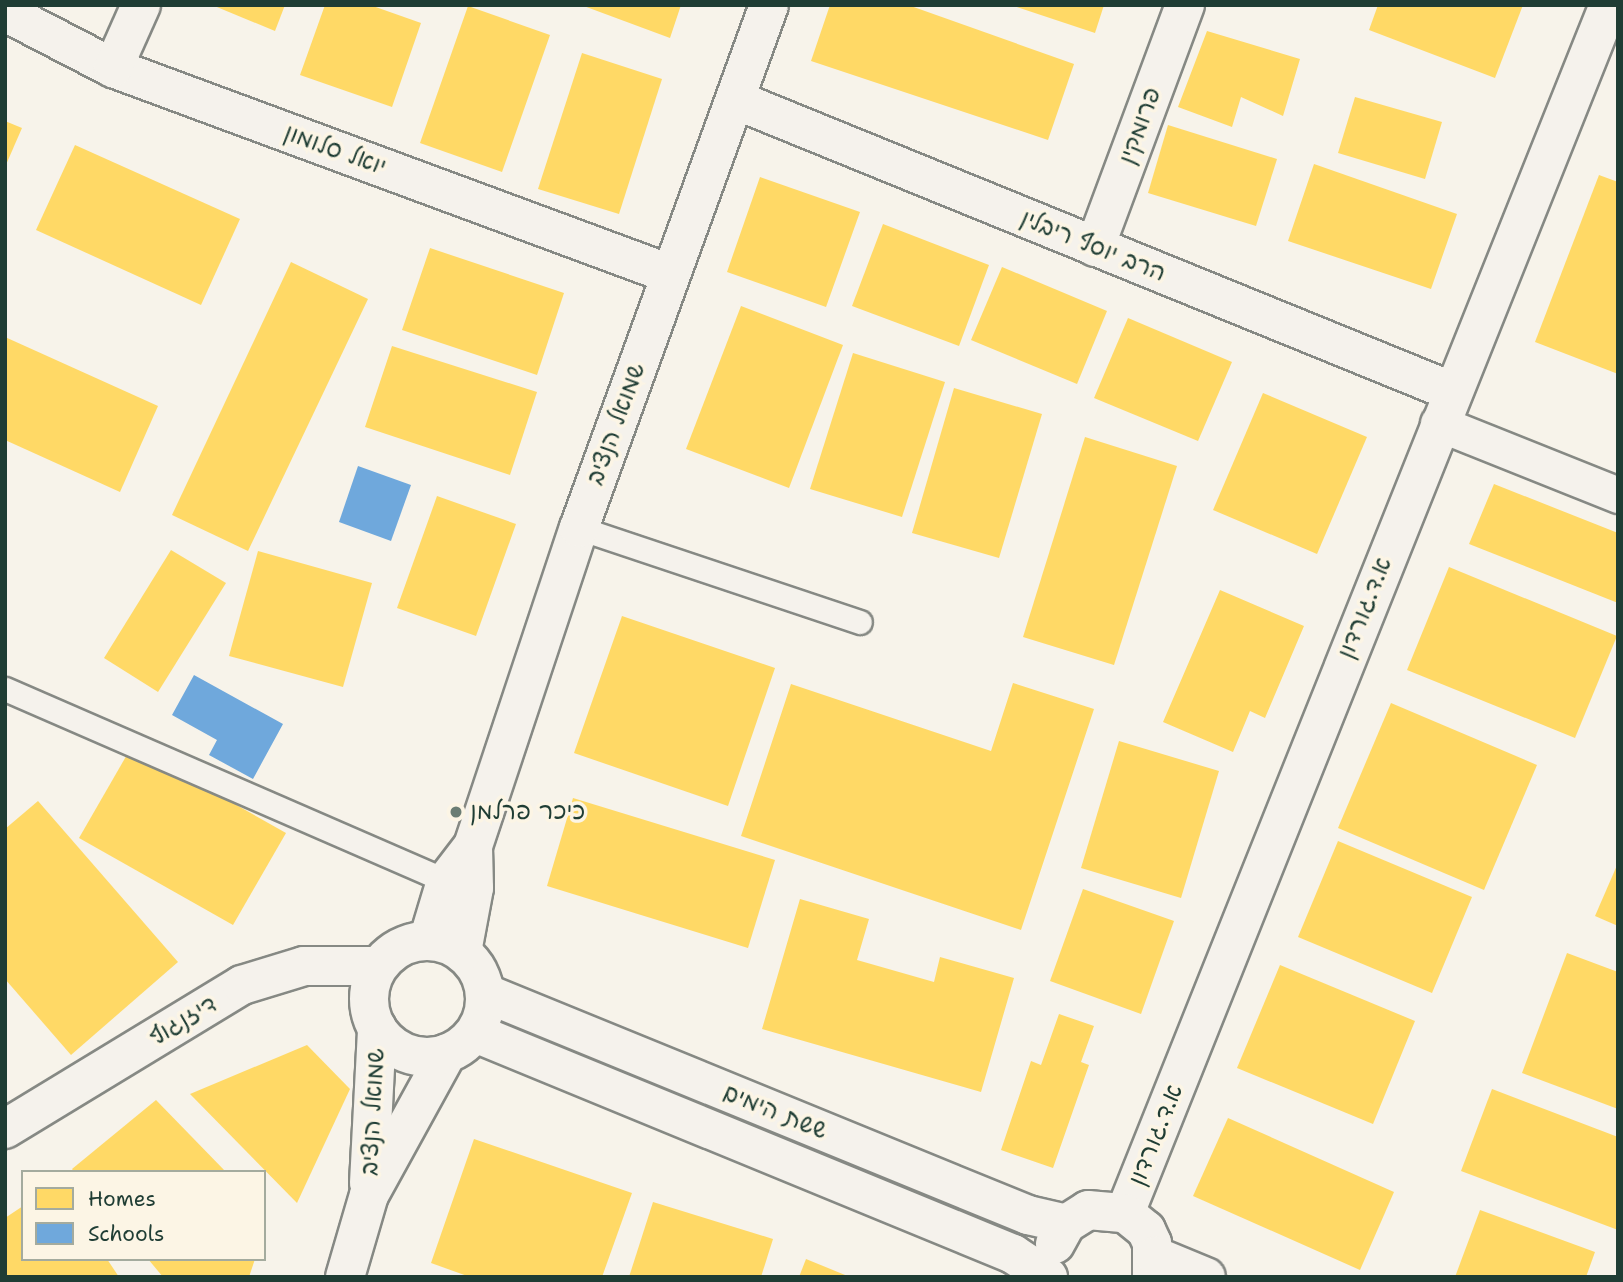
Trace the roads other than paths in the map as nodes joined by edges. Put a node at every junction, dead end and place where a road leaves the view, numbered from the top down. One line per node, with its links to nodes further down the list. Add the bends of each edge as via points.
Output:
1 (141, 5): 6 (street)
2 (769, 5): 7 (street, שמואל הנציב)
3 (1185, 5): 8 (street, פרומקין)
4 (1609, 5): 10 (street, א.ד.גורדון)
5 (5, 12): 6 (street, יואל סלומון)
6 (113, 68): 9 (street, יואל סלומון)
7 (736, 100): 8 (street, הרב יוסף ריבלין); 9 (street, שמואל הנציב)
8 (1095, 247): 10 (street, הרב יוסף ריבלין)
9 (670, 274): 12 (street, שמואל הנציב)
10 (1445, 407): 11 (street, הרב יוסף ריבלין); 24 (street, א.ד.גורדון)
11 (1618, 495)
12 (579, 528): 13 (lane); 15 (street, שמואל הנציב)
13 (860, 622)
14 (5, 689): 16 (lane)
15 (472, 846): 16 (street, שמואל הנציב); 17 (street, שמואל הנציב, via 474,888)
16 (446, 881): 17 (street, שמואל הנציב)
17 (445, 946): 18 (street, via 406,944); 19 (street, via 478,970)
18 (378, 966): 20 (street, via 370,986 369,1007); 22 (street, דיזנגוף, via 304,966 242,985)
19 (485, 993): 21 (street, via 484,1014); 25 (street, ששת הימים, via 1028,1215)
20 (377, 1028): 21 (street, via 391,1044 410,1055); 23 (street, שמואל הנציב)
21 (461, 1043): 23 (street, שמואל הנציב); 28 (street, ששת הימים, via 1013,1254)
22 (5, 1129)
23 (369, 1195): 27 (street, שמואל הנציב)
24 (1125, 1213): 25 (street, via 1100,1208); 26 (street, via 1146,1230)
25 (1066, 1224): 29 (street, via 1055,1243)
26 (1153, 1266): 30 (street)
27 (345, 1277)
28 (1048, 1277)
29 (1056, 1277)
30 (1206, 1277)

